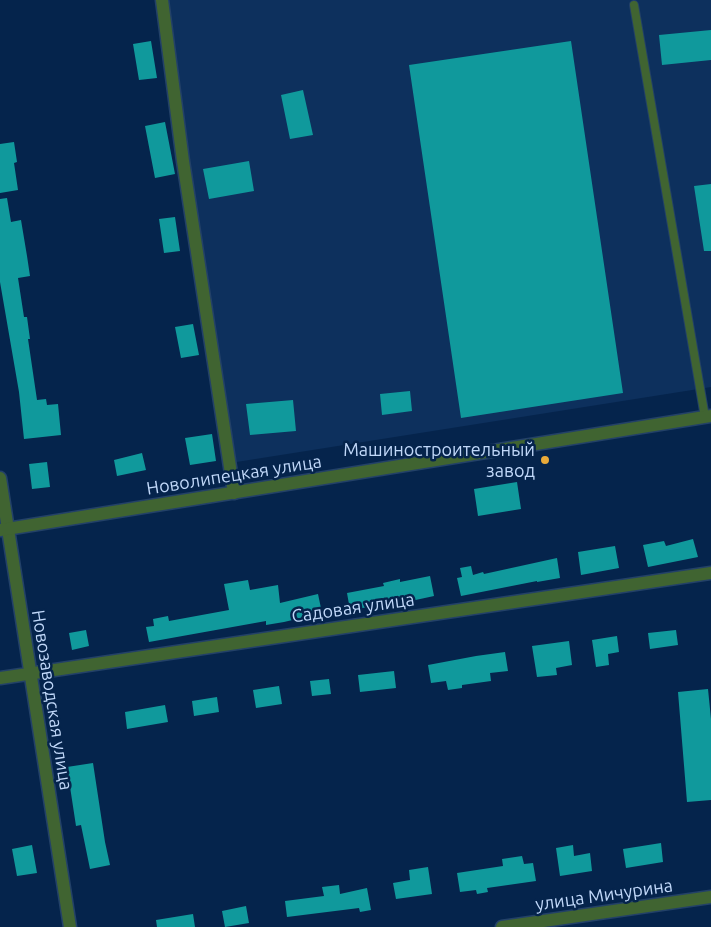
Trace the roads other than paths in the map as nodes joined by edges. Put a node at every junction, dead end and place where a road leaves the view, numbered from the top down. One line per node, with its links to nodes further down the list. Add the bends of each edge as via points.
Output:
1 (162, 0): 5 (street, via 183,161)
2 (634, 5): 3 (lane)
3 (708, 416): 5 (street, Новолипецкая улица)
4 (0, 478): 6 (street, Новозаводская улица)
5 (234, 492): 6 (street, Новолипецкая улица)
6 (3, 530): 8 (street, Новозаводская улица)
7 (711, 573): 8 (street, Садовая улица)
8 (30, 673): 9 (street, Садовая улица); 11 (street, Новозаводская улица)
9 (0, 678)
10 (711, 897): 12 (street, улица Мичурина)
11 (70, 927)
12 (502, 927)

